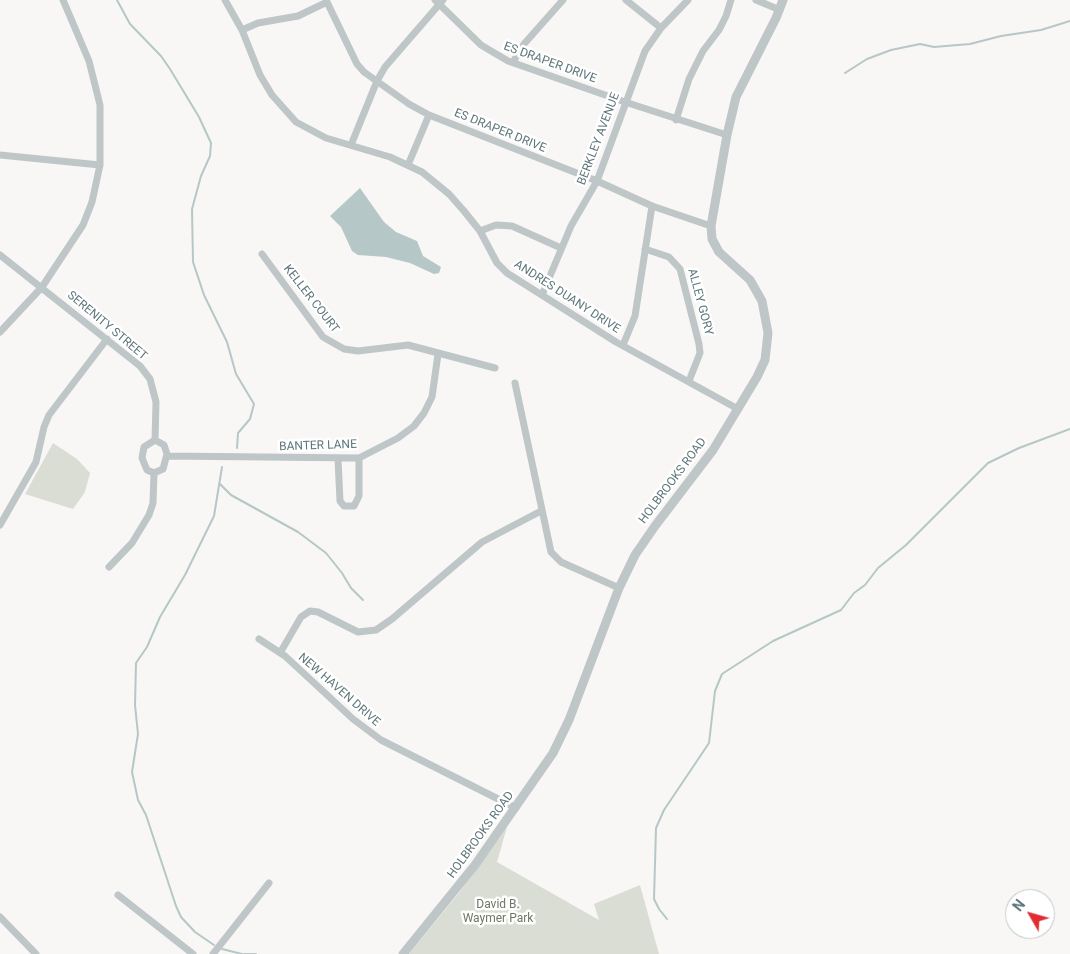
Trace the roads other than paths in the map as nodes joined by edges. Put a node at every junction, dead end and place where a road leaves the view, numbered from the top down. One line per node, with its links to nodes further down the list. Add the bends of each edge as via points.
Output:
1 (63, 0): 22 (street, via 89,61 100,105)
2 (225, 0): 13 (street, ANDRES DUANY DRIVE)
3 (563, 0): 14 (street, via 524,44)
4 (626, 0): 12 (street)
5 (688, 0): 12 (street, BERKLEY AVENUE)
6 (730, 0): 18 (street, via 723,23 703,51 689,79)
7 (756, 0): 11 (street)
8 (783, 0): 11 (street, HOLBROOKS ROAD)
9 (327, 1): 13 (street, via 298,16 258,23); 15 (street, ES DRAPER DRIVE, via 357,64)
10 (439, 1): 14 (street, ES DRAPER DRIVE, via 482,45); 15 (street)
11 (780, 10): 19 (street, HOLBROOKS ROAD, via 740,86)
12 (661, 28): 16 (street, BERKLEY AVENUE, via 645,50)
13 (242, 30): 20 (street, ANDRES DUANY DRIVE, via 260,75 288,114 306,129)
14 (513, 62): 16 (street, ES DRAPER DRIVE)
15 (377, 82): 17 (street, ES DRAPER DRIVE); 20 (street)
16 (625, 102): 18 (street, ES DRAPER DRIVE); 24 (street, BERKLEY AVENUE)
17 (429, 115): 23 (street); 24 (street, ES DRAPER DRIVE)
18 (676, 120): 19 (street, ES DRAPER DRIVE)
19 (726, 135): 26 (street, HOLBROOKS ROAD)
20 (351, 145): 23 (street, ANDRES DUANY DRIVE)
21 (0, 154): 22 (street)
22 (100, 165): 32 (street, via 83,226)
23 (408, 165): 27 (street, ANDRES DUANY DRIVE, via 449,194)
24 (596, 181): 25 (street, ES DRAPER DRIVE); 28 (street, BERKLEY AVENUE)
25 (652, 206): 26 (street, ES DRAPER DRIVE); 29 (street)
26 (711, 226): 41 (street, HOLBROOKS ROAD, via 712,240 719,252 756,288 767,321 765,360)
27 (480, 231): 28 (street, via 496,225 512,226); 33 (street, ANDRES DUANY DRIVE, via 497,263)
28 (561, 248): 33 (street, BERKLEY AVENUE)
29 (645, 249): 36 (street, via 634,316); 39 (street, ALLEY GORY, via 669,257 680,269 700,344 700,353)
30 (262, 254): 37 (street, KELLER COURT, via 328,341 358,352 408,345)
31 (0, 255): 32 (street, SERENITY STREET)
32 (42, 287): 34 (street); 35 (street, SERENITY STREET)
33 (542, 295): 36 (street, ANDRES DUANY DRIVE)
34 (0, 332)
35 (107, 339): 42 (street, SERENITY STREET, via 140,366 150,379 156,402); 48 (street, via 49,415 36,462)
36 (623, 345): 39 (street, ANDRES DUANY DRIVE)
37 (438, 354): 38 (street, KELLER COURT); 44 (street, BANTER LANE, via 432,397 424,413 398,438)
38 (495, 368)
39 (689, 381): 41 (street, ANDRES DUANY DRIVE)
40 (515, 383): 47 (street)
41 (738, 409): 50 (street, HOLBROOKS ROAD, via 704,463 647,537)
42 (155, 440): 43 (street, via 164,445); 46 (street, via 144,447 142,458 148,470)
43 (167, 456): 45 (street, BANTER LANE); 46 (street, via 163,469)
44 (359, 458): 45 (street, BANTER LANE); 45 (street, via 359,496 354,506 344,506 340,501)
45 (338, 459)
46 (154, 473): 49 (street, via 149,515 132,543)
47 (541, 511): 50 (street, via 549,547 555,557); 52 (street, NEW HAVEN DRIVE, via 482,542 376,630 358,632 310,611 301,617)
48 (0, 526)
49 (109, 567)
50 (619, 588): 53 (street, HOLBROOKS ROAD, via 560,740)
51 (259, 639): 52 (street)
52 (280, 653): 53 (street, NEW HAVEN DRIVE, via 381,740)
53 (516, 808): 60 (street, HOLBROOKS ROAD)
54 (269, 883): 59 (street)
55 (118, 895): 58 (street)
56 (0, 917): 57 (street)
57 (36, 954)
58 (193, 954)
59 (212, 954)
60 (403, 954)

